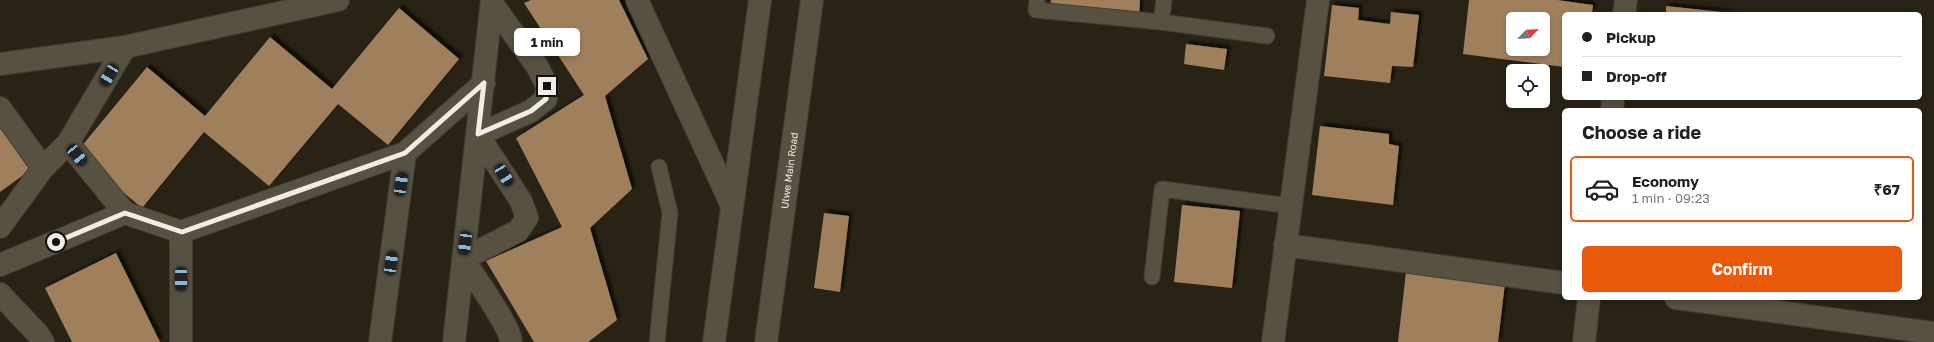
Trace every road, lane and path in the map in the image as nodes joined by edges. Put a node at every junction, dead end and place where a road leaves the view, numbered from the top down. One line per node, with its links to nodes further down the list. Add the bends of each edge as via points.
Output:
1 (338, 0): 13 (street)
2 (637, 0): 22 (street)
3 (760, 0): 22 (street)
4 (812, 0): 43 (street, Ulwe Main Road)
5 (1037, 0): 11 (lane, via 1036,10)
6 (1164, 0): 11 (lane)
7 (1318, 0): 23 (street)
8 (1626, 0): 10 (street)
9 (492, 3): 15 (street); 17 (street, via 537,66 547,86 546,99 531,111)
10 (1624, 12)
11 (1161, 22): 12 (lane)
12 (1267, 36)
13 (126, 47): 14 (street); 18 (street)
14 (0, 64)
15 (484, 83): 17 (street); 19 (street)
16 (0, 108): 21 (street)
17 (478, 134): 28 (street); 28 (street, via 521,202 527,218 518,231)
18 (68, 143): 21 (street); 24 (street)
19 (405, 153): 26 (street); 38 (street)
20 (659, 167): 41 (lane, via 670,213)
21 (43, 168): 25 (street)
22 (732, 206): 42 (street)
23 (1291, 206): 27 (street); 30 (lane, via 1162,189)
24 (125, 213): 26 (street); 29 (street)
25 (0, 227)
26 (182, 232): 37 (street)
27 (1285, 245): 31 (street); 44 (street)
28 (463, 259): 39 (street); 40 (street, via 504,323 511,338)
29 (0, 265)
30 (1152, 277)
31 (1562, 283)
32 (0, 294): 36 (street)
33 (1589, 300): 45 (street)
34 (1691, 300): 35 (street)
35 (1934, 333)
36 (43, 342)
37 (181, 342)
38 (380, 342)
39 (454, 342)
40 (510, 342)
41 (657, 342)
42 (714, 342)
43 (766, 342)
44 (1273, 342)
45 (1584, 342)

